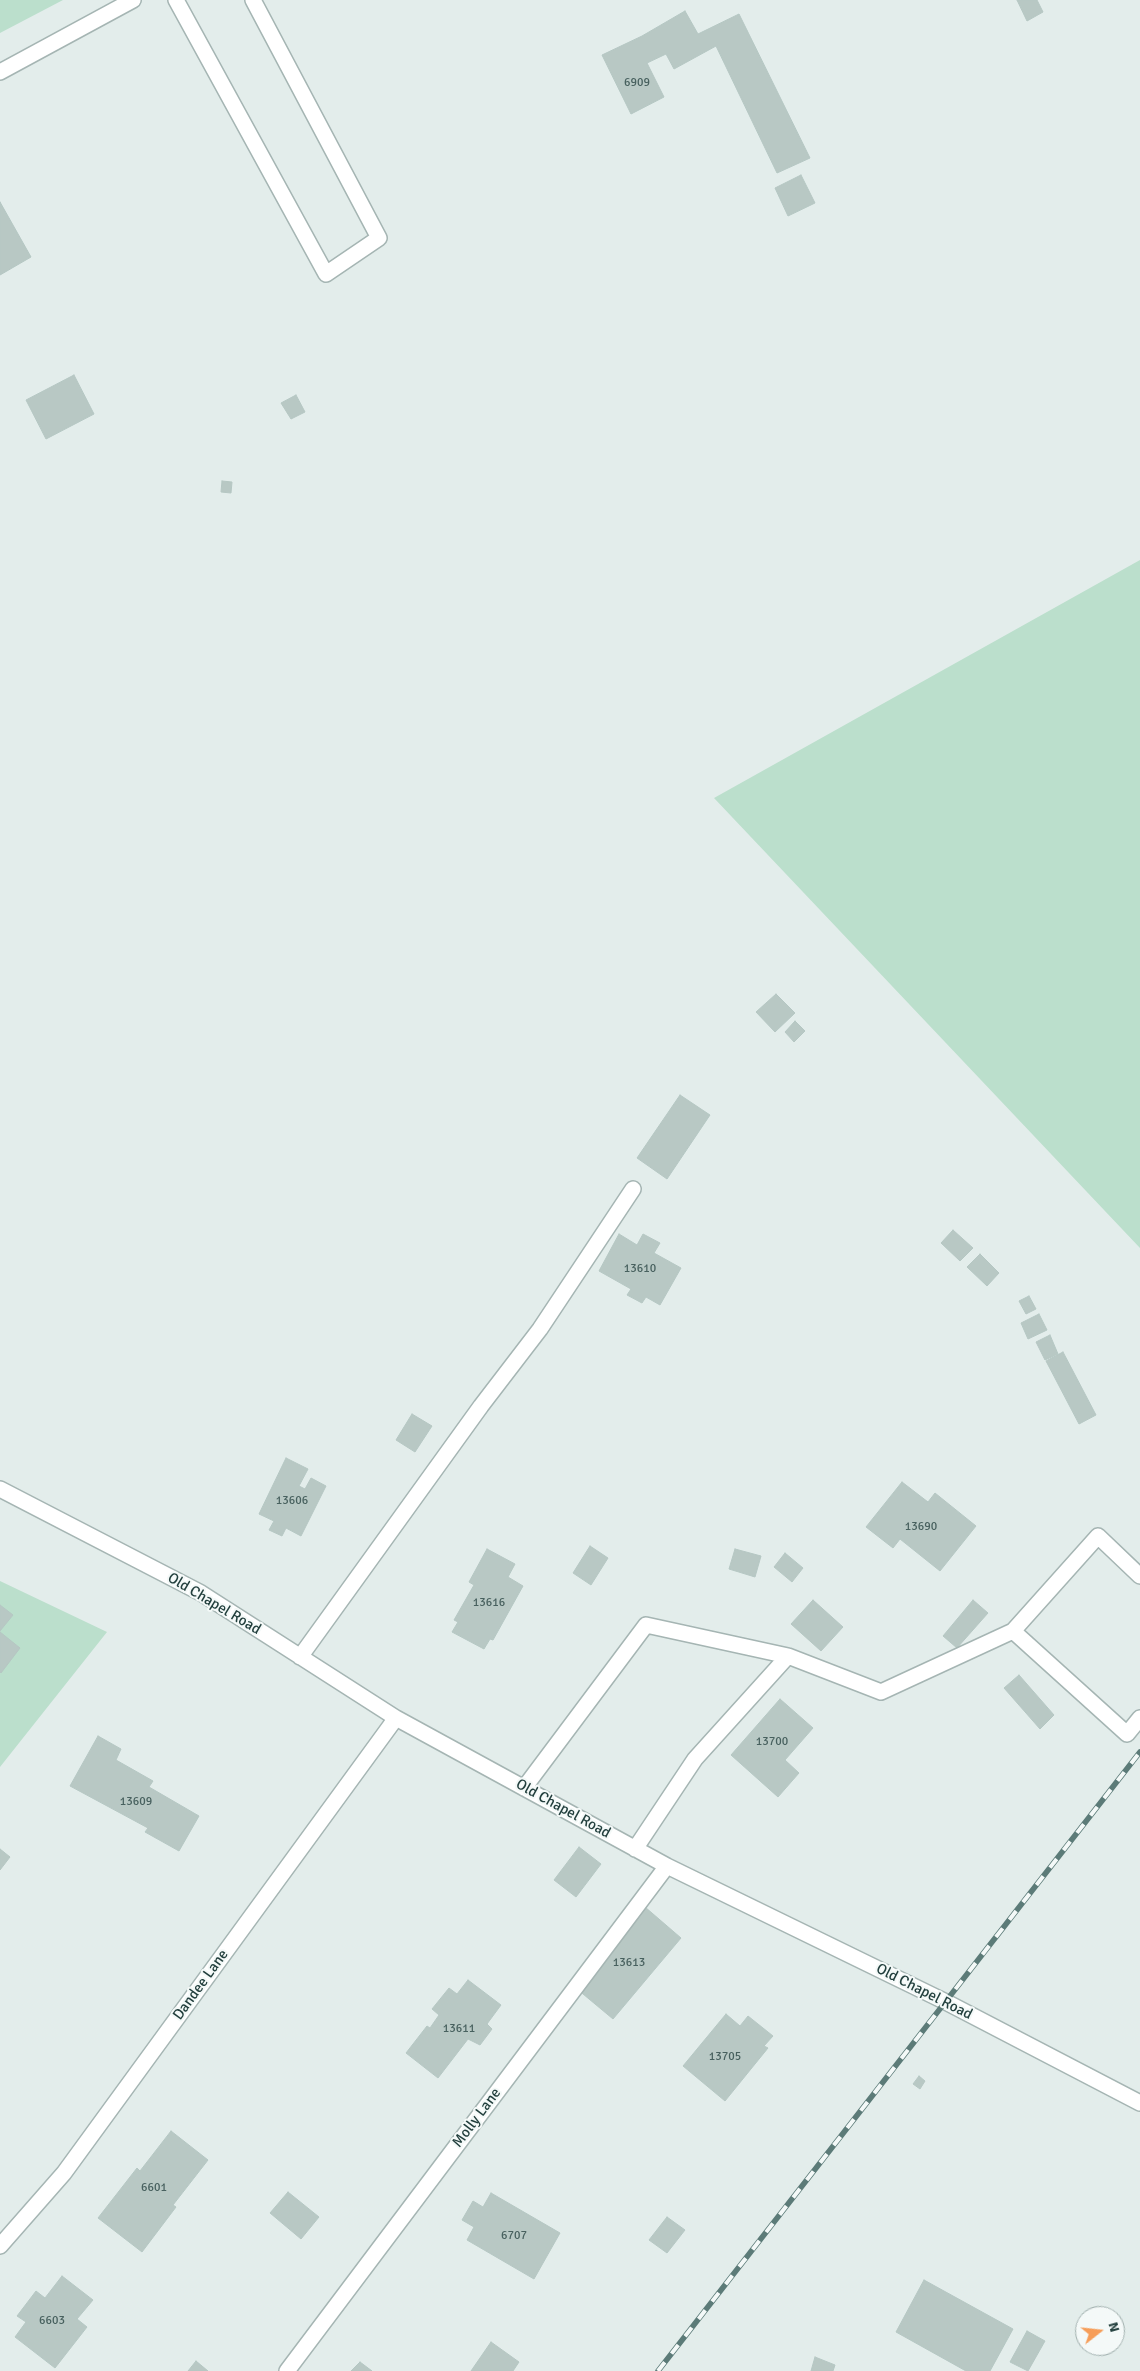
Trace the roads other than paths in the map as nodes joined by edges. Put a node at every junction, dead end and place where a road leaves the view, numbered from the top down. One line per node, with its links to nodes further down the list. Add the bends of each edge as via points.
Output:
1 (133, 0): 4 (street)
2 (176, 0): 3 (street, via 326,274 378,238)
3 (253, 0)
4 (0, 72)
5 (634, 1188): 10 (street, via 540,1330 481,1406)
6 (0, 1489): 10 (street, Old Chapel Road, via 201,1593)
7 (1140, 1576): 8 (street, via 1098,1536)
8 (1013, 1631): 9 (street, via 881,1692); 12 (street, via 1126,1734)
9 (788, 1656): 13 (street, via 646,1626); 14 (street, via 696,1759)
10 (300, 1657): 11 (street, Old Chapel Road)
11 (396, 1718): 13 (street, Old Chapel Road); 17 (street, Dandee Lane, via 64,2173)
12 (1140, 1718)
13 (524, 1788): 14 (street, Old Chapel Road)
14 (635, 1849): 15 (street, Old Chapel Road)
15 (667, 1866): 16 (street, Old Chapel Road, via 946,2002); 18 (street, Molly Lane)
16 (1140, 2103)
17 (0, 2246)
18 (287, 2371)

